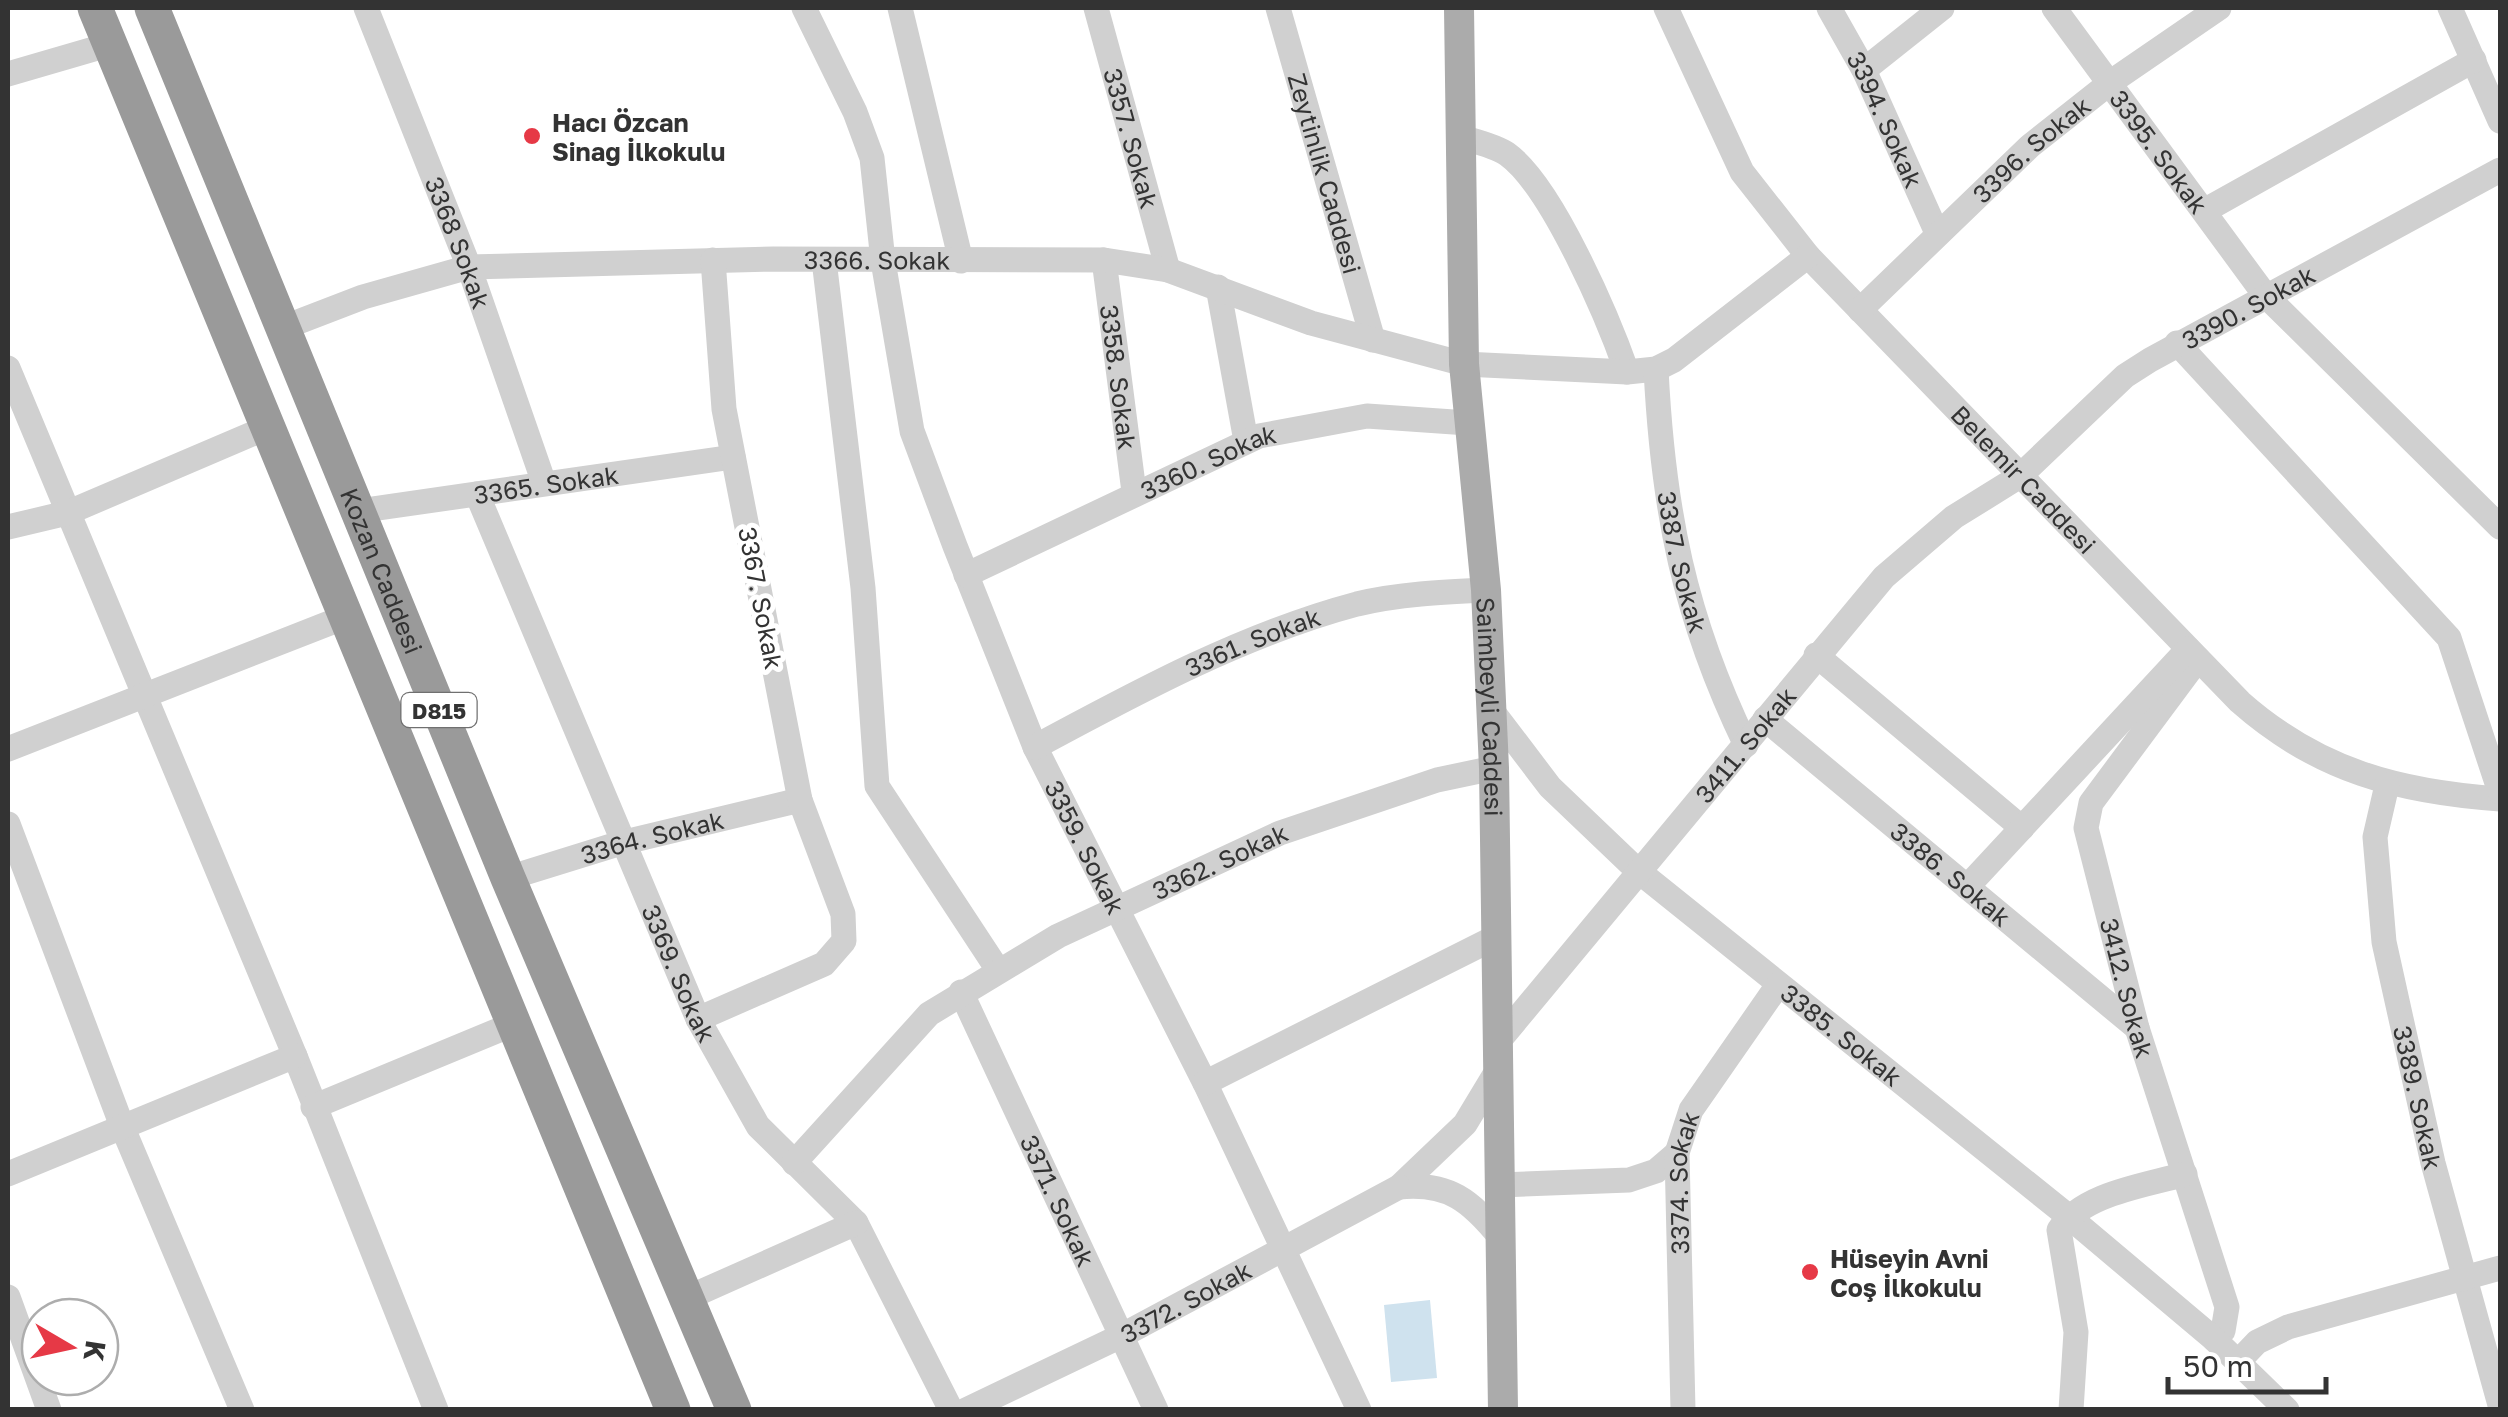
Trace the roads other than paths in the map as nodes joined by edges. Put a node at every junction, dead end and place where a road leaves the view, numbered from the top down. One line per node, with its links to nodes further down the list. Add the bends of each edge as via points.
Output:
1 (95, 8): 15 (highway, Kozan Caddesi / D815)
2 (152, 8): 36 (highway, Kozan Caddesi / D815)
3 (366, 8): 31 (street, 3368 Sokak)
4 (804, 8): 29 (street, 3359. Sokak, via 866,138)
5 (900, 8): 30 (street)
6 (1096, 8): 32 (street, 3357. Sokak)
7 (1278, 8): 37 (street, Zeytinlik Caddesi)
8 (1458, 8): 21 (main road, Saimbeyli Caddesi)
9 (1666, 8): 25 (street, Belemir Caddesi, via 1735,159)
10 (1829, 8): 17 (street, 3394. Sokak)
11 (1942, 8): 17 (street)
12 (2054, 8): 19 (street, 3395. Sokak)
13 (2219, 8): 19 (street, 3396. Sokak)
14 (2450, 8): 16 (street)
15 (110, 44): 18 (street); 44 (highway, Kozan Caddesi / D815)
16 (2474, 60): 20 (street); 23 (street)
17 (1864, 70): 24 (street, 3394. Sokak)
18 (8, 74)
19 (2110, 82): 23 (street, 3395. Sokak); 24 (street, 3396. Sokak)
20 (2500, 121)
21 (1464, 138): 39 (main road, Saimbeyli Caddesi); 42 (street, via 1506,153 1540,194)
22 (2500, 170): 34 (street, 3390. Sokak)
23 (2204, 211): 34 (street, 3395. Sokak)
24 (1936, 233): 35 (street, 3396. Sokak)
25 (1808, 256): 35 (street, Belemir Caddesi); 41 (street)
26 (713, 260): 27 (street, 3366. Sokak); 31 (street, 3366. Sokak); 46 (street, 3367. Sokak, via 721,389)
27 (824, 260): 29 (street, 3366. Sokak); 78 (street, via 863,588 877,786)
28 (1104, 260): 30 (street, 3366. Sokak); 32 (street, 3366. Sokak); 49 (street, 3358. Sokak)
29 (883, 261): 30 (street, 3366. Sokak); 55 (street, 3359. Sokak, via 912,431)
30 (961, 261)
31 (469, 266): 36 (street, 3366. Sokak); 48 (street, 3368 Sokak)
32 (1168, 270): 33 (street, 3366. Sokak)
33 (1218, 287): 37 (street, 3366. Sokak); 45 (street)
34 (2265, 295): 38 (street, 3390. Sokak); 54 (street, 3395. Sokak)
35 (1860, 310): 47 (street, Belemir Caddesi)
36 (285, 327): 51 (highway, Kozan Caddesi / D815)
37 (1372, 340): 39 (street, 3366. Sokak)
38 (2177, 343): 47 (street, 3390. Sokak, via 2125,376); 68 (street, via 2449,638)
39 (1464, 364): 42 (street, 3366. Sokak); 43 (main road, Saimbeyli Caddesi)
40 (8, 368): 52 (street)
41 (1656, 369): 42 (street, 3366. Sokak); 63 (street, 3387. Sokak, via 1674,548 1714,673)
42 (1627, 372)
43 (1468, 423): 45 (street, 3360. Sokak, via 1367,416); 56 (main road, Saimbeyli Caddesi)
44 (266, 428): 52 (street); 57 (highway, Kozan Caddesi / D815)
45 (1246, 441): 49 (street, 3360. Sokak)
46 (733, 457): 48 (street, 3365. Sokak); 69 (street, 3367. Sokak)
47 (2020, 476): 58 (street, Belemir Caddesi); 59 (street, 3411. Sokak, via 1954,518 1884,577)
48 (544, 484): 50 (street, 3365. Sokak)
49 (1134, 492): 55 (street, 3360. Sokak)
50 (477, 494): 51 (street, 3365. Sokak); 72 (street, 3369. Sokak)
51 (358, 511): 74 (highway, Kozan Caddesi / D815)
52 (66, 513): 53 (street); 60 (street)
53 (8, 527)
54 (2500, 528)
55 (966, 574): 64 (street, 3359. Sokak)
56 (1486, 590): 61 (main road, Saimbeyli Caddesi); 64 (street, 3361. Sokak, via 1397,597 1333,611 1146,688)
57 (346, 616): 60 (street); 82 (highway, Kozan Caddesi / D815)
58 (2193, 654): 67 (street, Belemir Caddesi, via 2272,728); 71 (street); 83 (street, 3412. Sokak, via 2086,816)
59 (1816, 655): 62 (street, 3411. Sokak); 71 (street)
60 (146, 696): 65 (street); 84 (street)
61 (1490, 708): 66 (main road, Saimbeyli Caddesi); 73 (street, 3385. Sokak, via 1550,788)
62 (1766, 719): 63 (street, 3411. Sokak); 75 (street, 3386. Sokak)
63 (1746, 745): 73 (street, 3411. Sokak)
64 (1035, 747): 76 (street, 3359. Sokak)
65 (8, 749)
66 (1494, 768): 76 (street, 3362. Sokak, via 1310,822); 77 (main road, Saimbeyli Caddesi)
67 (2387, 785): 68 (street, Belemir Caddesi); 100 (street, 3389. Sokak, via 2375,838 2384,942)
68 (2500, 796)
69 (800, 800): 72 (street, 3364. Sokak); 81 (street, 3367. Sokak, via 845,928 836,955)
70 (8, 824): 88 (street)
71 (2022, 828): 75 (street)
72 (621, 843): 74 (street, 3364. Sokak); 81 (street, 3369. Sokak)
73 (1637, 870): 79 (street, 3385. Sokak); 85 (street, 3411. Sokak)
74 (508, 878): 102 (highway, Kozan Caddesi / D815)
75 (1968, 887): 83 (street, 3386. Sokak)
76 (1118, 907): 78 (street, 3362. Sokak); 86 (street, 3359. Sokak)
77 (1496, 937): 85 (main road, Saimbeyli Caddesi); 86 (street)
78 (998, 970): 80 (street, 3362. Sokak)
79 (1778, 985): 89 (street, 3374. Sokak, via 1691,1110); 95 (street, 3385. Sokak)
80 (961, 992): 90 (street, 3362. Sokak, via 930,1014); 103 (street, 3371. Sokak)
81 (698, 1019): 90 (street, 3369. Sokak, via 740,1101)
82 (512, 1025): 87 (street); 111 (highway, Kozan Caddesi / D815)
83 (2137, 1028): 92 (street, 3412. Sokak)
84 (296, 1056): 87 (street); 88 (street)
85 (1497, 1057): 93 (main road, Saimbeyli Caddesi); 94 (street, 3411. Sokak, via 1465,1124)
86 (1205, 1083): 98 (street, 3359. Sokak)
87 (314, 1107): 110 (street)
88 (122, 1126): 91 (street); 109 (street)
89 (1677, 1153): 93 (street, via 1629,1180); 118 (street, 3374. Sokak)
90 (794, 1162): 96 (street, 3369. Sokak)
91 (8, 1174)
92 (2185, 1174): 95 (street); 104 (street, 3412. Sokak, via 2227,1308 2223,1331)
93 (1500, 1185): 97 (main road, Saimbeyli Caddesi)
94 (1399, 1186): 97 (street, via 1432,1185 1457,1194); 98 (street, 3372. Sokak)
95 (2068, 1216): 104 (street, 3385. Sokak); 119 (street, via 2059,1246 2076,1332)
96 (856, 1223): 102 (street); 113 (street, 3369. Sokak)
97 (1501, 1238): 117 (main road, Saimbeyli Caddesi)
98 (1282, 1250): 103 (street, 3372. Sokak); 116 (street, 3359. Sokak)
99 (2500, 1268): 100 (street)
100 (2463, 1277): 105 (street, via 2272,1333); 107 (street, 3389. Sokak)
101 (8, 1297): 108 (street)
102 (684, 1299): 112 (highway, Kozan Caddesi / D815)
103 (1121, 1336): 114 (street, 3372. Sokak); 115 (street, 3371. Sokak)
104 (2214, 1339): 105 (street, 3385. Sokak)
105 (2237, 1363): 106 (street, 3385. Sokak)
106 (2271, 1404)
107 (2500, 1405)
108 (50, 1410)
109 (242, 1410)
110 (436, 1410)
111 (673, 1410)
112 (734, 1410)
113 (951, 1410)
114 (966, 1410)
115 (1156, 1410)
116 (1359, 1410)
117 (1503, 1410)
118 (1683, 1410)
119 (2071, 1410)

